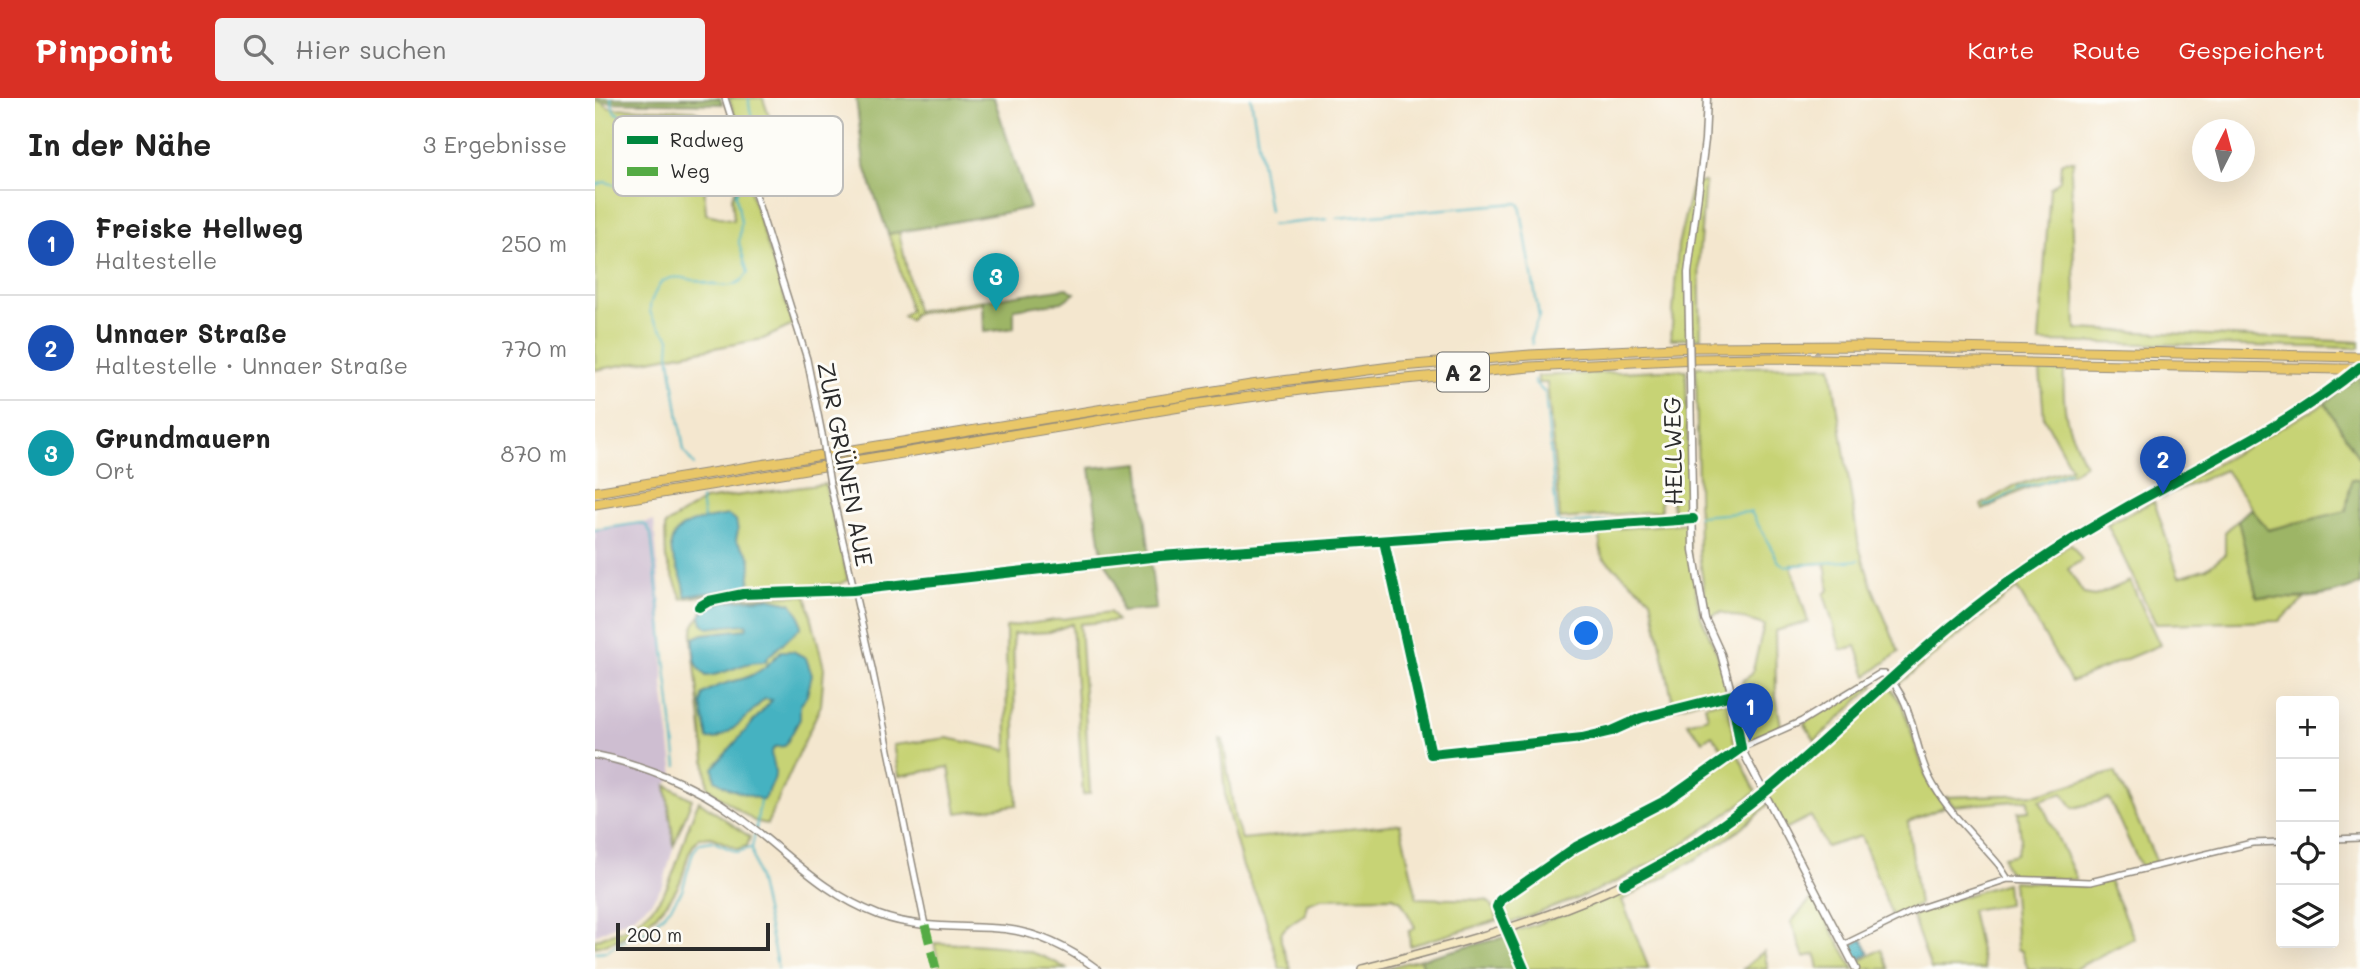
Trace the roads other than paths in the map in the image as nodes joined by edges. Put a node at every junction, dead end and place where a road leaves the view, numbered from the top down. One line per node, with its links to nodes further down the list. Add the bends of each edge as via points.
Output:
1 (725, 98): 3 (street, ZUR GRÜNEN AUE, bridge)
2 (1707, 98): 10 (street, HELLWEG, bridge, via 1688,273 1693,540 1705,619 1721,654)
3 (731, 116)
4 (756, 196): 17 (street, ZUR GRÜNEN AUE, bridge, via 807,359)
5 (2356, 357): 7 (highway, A 2, via 1858,346 1530,355 1251,385)
6 (2360, 368): 8 (highway, A 2, bridge, via 1772,358 1530,367 1192,405); 9 (main road, via 2276,426 2039,561)
7 (595, 492)
8 (595, 504)
9 (1890, 679): 10 (street, via 1879,674 1802,721); 12 (main road); 16 (street, via 1910,718 1934,787)
10 (1741, 748): 12 (street, HELLWEG); 18 (street, via 1667,800 1576,847 1500,900 1497,907)
11 (595, 755): 17 (street, via 651,771 717,802 816,882 851,904)
12 (1764, 793): 18 (main road, via 1656,868 1584,902); 19 (street, HELLWEG)
13 (2360, 838): 14 (street)
14 (2339, 839)
15 (2276, 842): 16 (street, via 2252,843 2090,882)
16 (2008, 879): 19 (street, via 1917,909)
17 (925, 925): 20 (street, via 1029,933 1067,948)
18 (1506, 930): 21 (main road); 22 (street)
19 (1843, 945): 23 (street, HELLWEG)
20 (1097, 969)
21 (1362, 969)
22 (1524, 969)
23 (1856, 969)

